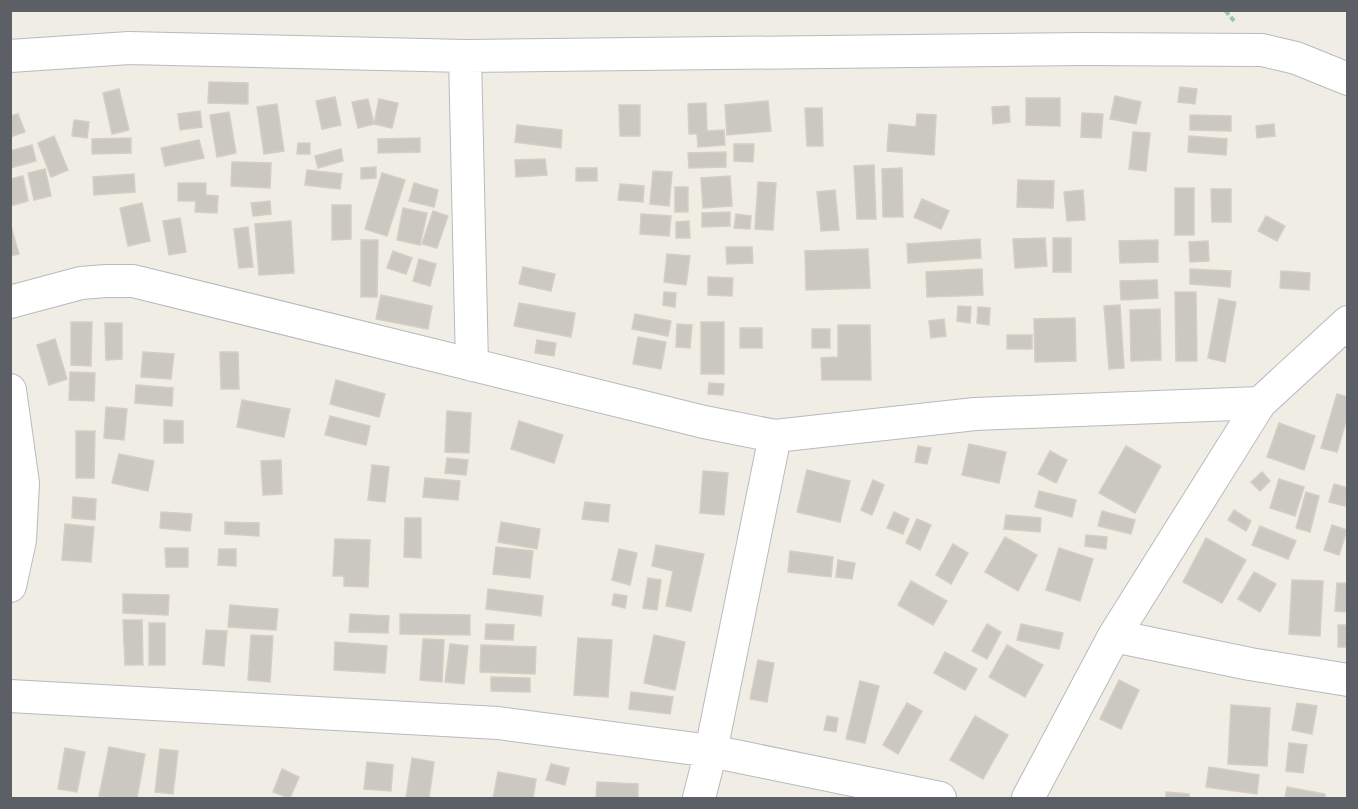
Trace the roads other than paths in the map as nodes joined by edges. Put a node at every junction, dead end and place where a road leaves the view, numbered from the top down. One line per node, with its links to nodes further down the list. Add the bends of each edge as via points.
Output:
1 (10, 56): 2 (street, via 129,48)
2 (465, 56): 3 (street, via 1262,50 1296,58); 6 (street)
3 (1347, 79)
4 (10, 302): 6 (street, via 81,283 133,281)
5 (1347, 322): 8 (street)
6 (472, 365): 9 (street)
7 (10, 390): 10 (street)
8 (1260, 403): 9 (street, via 975,414); 12 (street)
9 (775, 436): 15 (street)
10 (15, 442): 11 (street, via 23,483 20,540)
11 (10, 586)
12 (1114, 636): 13 (street); 18 (street)
13 (1347, 680)
14 (10, 696): 15 (street, via 488,722)
15 (711, 751): 16 (street); 17 (street)
16 (699, 798)
17 (940, 798)
18 (1028, 798)

